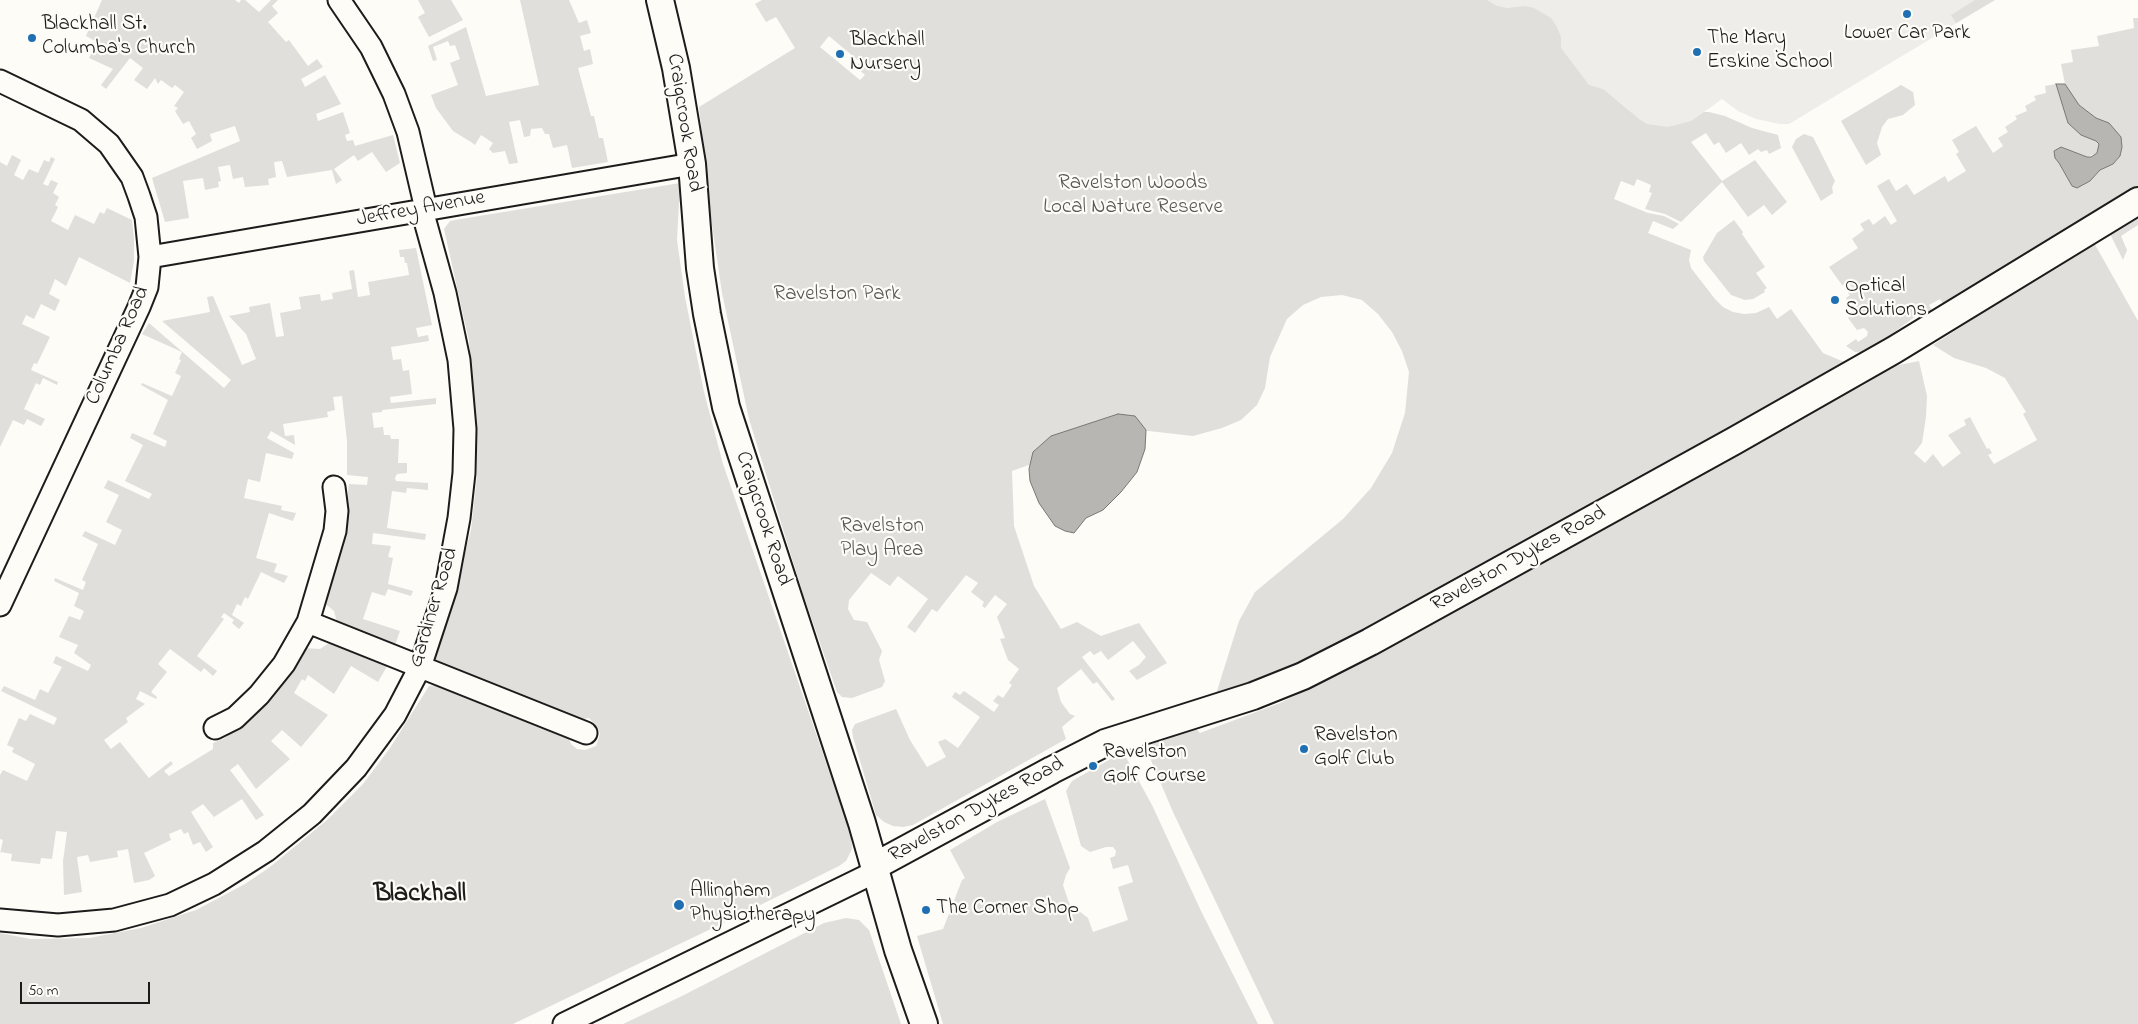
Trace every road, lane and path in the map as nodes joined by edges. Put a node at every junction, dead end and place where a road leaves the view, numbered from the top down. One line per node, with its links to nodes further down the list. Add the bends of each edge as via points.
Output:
1 (339, 0): 6 (street, Gardiner Road, via 371,47 396,98 412,146)
2 (660, 0): 4 (street, Craigcrook Road)
3 (0, 80): 7 (street, Columba Road, via 81,120 109,144 132,177 139,196 147,224)
4 (692, 164): 6 (street, Jeffrey Avenue); 14 (street, Craigcrook Road, via 706,314 726,406)
5 (2138, 201): 14 (street, Ravelston Dykes Road, via 1886,354 1719,450 1370,642 1303,676 1253,696 1105,743)
6 (424, 210): 7 (street, Jeffrey Avenue); 11 (street, Gardiner Road, via 455,335 465,429 462,491 452,561)
7 (150, 257): 9 (street, Columba Road, via 147,288 139,307)
8 (334, 487): 10 (street, via 335,531)
9 (0, 606)
10 (308, 622): 11 (street); 12 (street, via 284,664 259,695 235,718)
11 (420, 667): 13 (street); 15 (street, Gardiner Road, via 386,727 341,785 289,834 240,869 176,902 114,920 58,925)
12 (215, 728)
13 (586, 733)
14 (876, 869): 16 (street); 17 (street, Craigcrook Road, via 898,950)
15 (0, 920)
16 (564, 1024)
17 (924, 1024)

